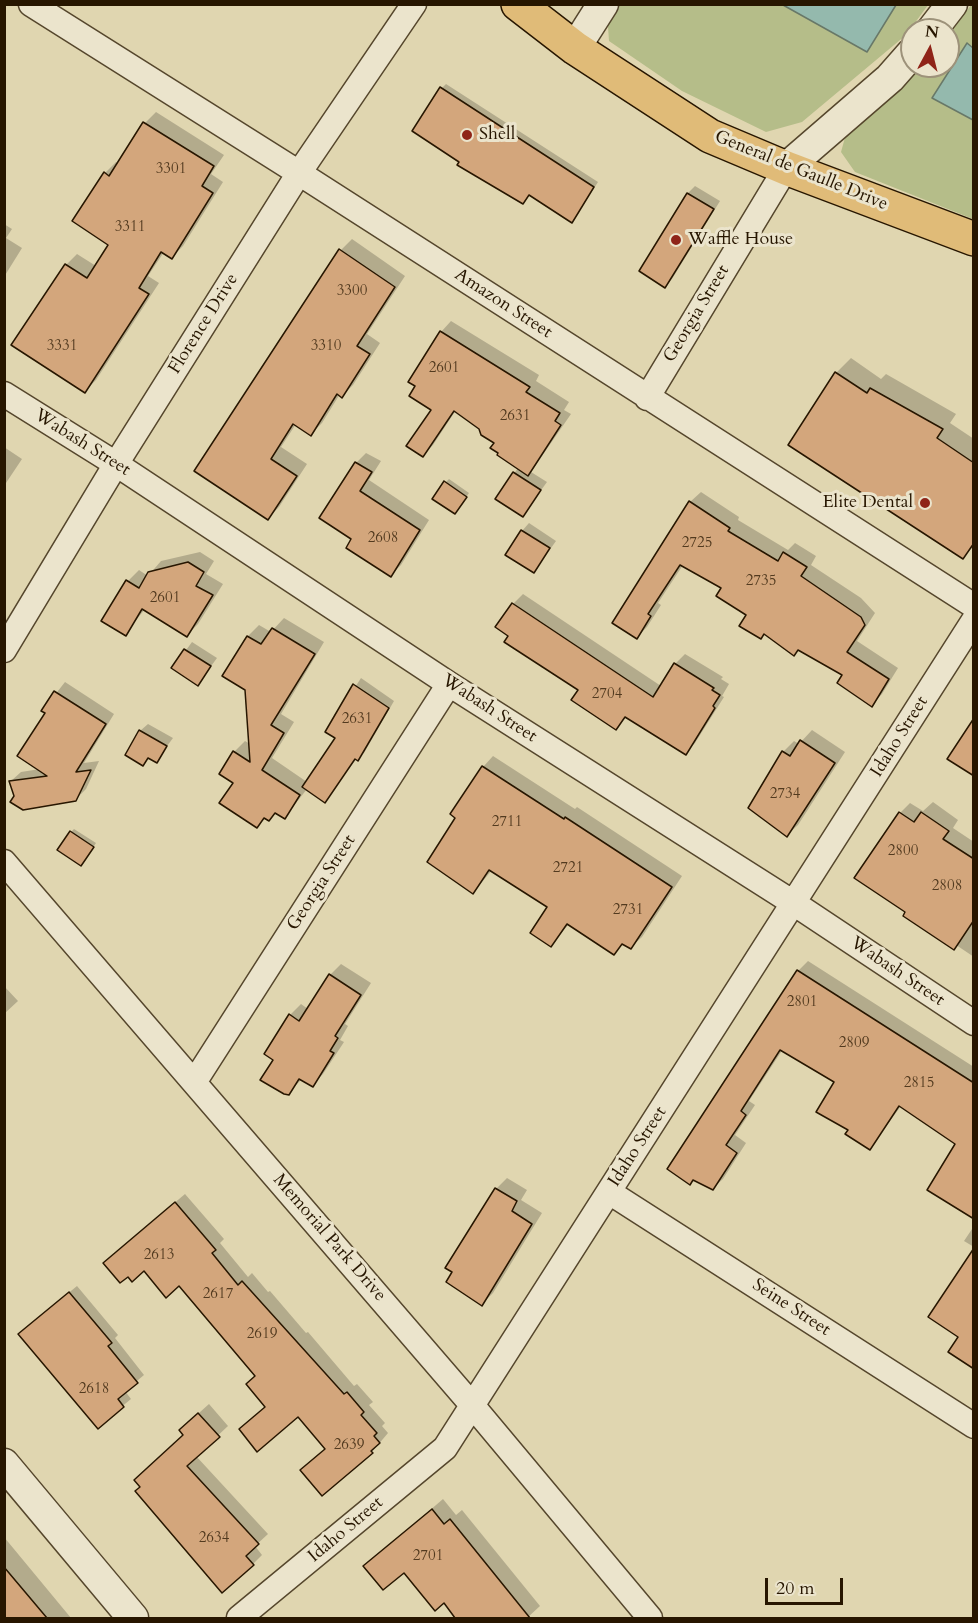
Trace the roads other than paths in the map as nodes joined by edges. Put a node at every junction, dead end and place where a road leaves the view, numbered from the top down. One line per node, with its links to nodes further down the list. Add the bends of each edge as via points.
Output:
1 (31, 4): 10 (street, Amazon Street)
2 (414, 4): 10 (street, Florence Drive)
3 (518, 4): 7 (main road, General de Gaulle Drive)
4 (603, 4): 7 (street)
5 (952, 4): 6 (street)
6 (941, 18)
7 (574, 48): 9 (main road, General de Gaulle Drive, via 710,136)
8 (900, 67): 9 (street)
9 (786, 168): 11 (main road, General de Gaulle Drive); 13 (street, Georgia Street)
10 (299, 173): 13 (street, Amazon Street); 14 (street, Florence Drive)
11 (974, 239)
12 (4, 394): 14 (street, Wabash Street)
13 (647, 398): 15 (street, Amazon Street)
14 (116, 464): 17 (street, Florence Drive); 18 (street, Wabash Street)
15 (974, 606)
16 (974, 620): 20 (street, Idaho Street)
17 (4, 650)
18 (448, 684): 20 (street, Wabash Street); 22 (street, Georgia Street)
19 (4, 862): 22 (street, Memorial Park Drive)
20 (795, 904): 21 (street, Wabash Street); 23 (street, Idaho Street)
21 (974, 1023)
22 (195, 1081): 24 (street, Memorial Park Drive)
23 (609, 1192): 24 (street, Idaho Street); 25 (street, Seine Street)
24 (472, 1405): 28 (street, Idaho Street, via 445,1448); 29 (street, Memorial Park Drive)
25 (974, 1426)
26 (4, 1464): 27 (street)
27 (133, 1618)
28 (239, 1618)
29 (650, 1618)

